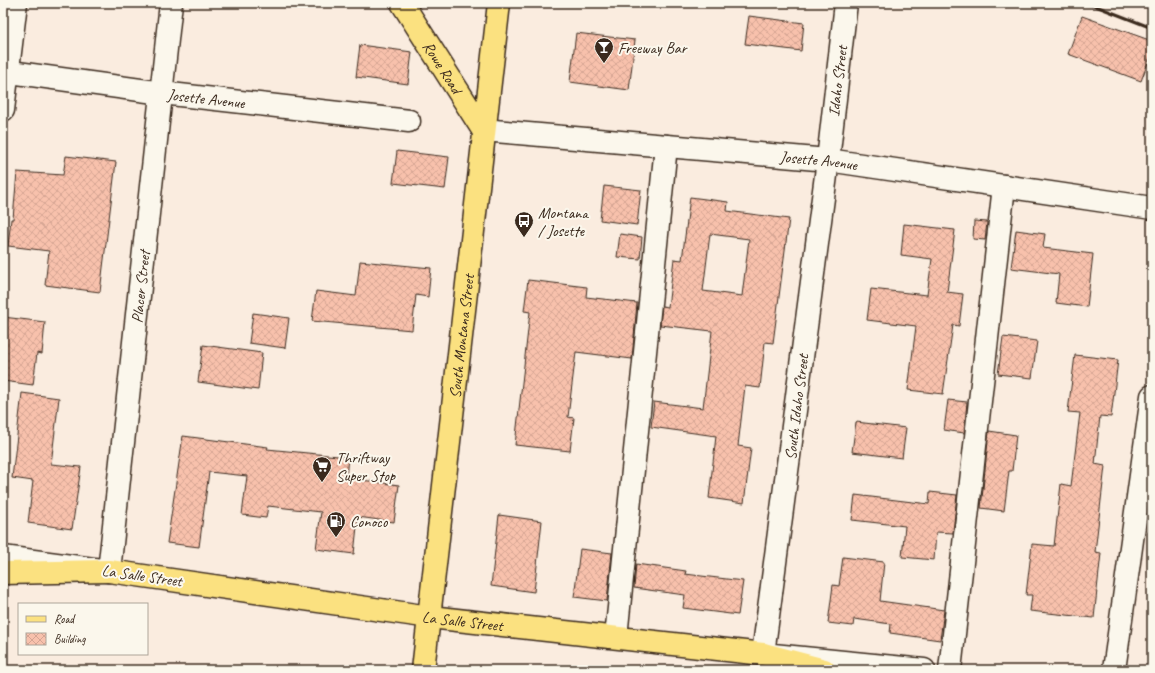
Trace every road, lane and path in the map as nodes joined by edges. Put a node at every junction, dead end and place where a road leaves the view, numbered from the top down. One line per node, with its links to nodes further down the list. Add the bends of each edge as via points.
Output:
1 (16, 3): 6 (street)
2 (171, 3): 7 (street, Placer Street)
3 (402, 3): 10 (main road, Rowe Road)
4 (499, 3): 10 (main road, South Montana Street)
5 (846, 3): 12 (street, Idaho Street)
6 (5, 72): 7 (street, Josette Avenue); 8 (street)
7 (162, 93): 9 (street, Josette Avenue); 17 (street, Placer Street)
8 (3, 110)
9 (409, 121)
10 (483, 130): 11 (street, Josette Avenue); 19 (main road, South Montana Street)
11 (666, 146): 12 (street, Josette Avenue); 20 (street)
12 (828, 160): 13 (street, Josette Avenue); 21 (street, South Idaho Street)
13 (1004, 186): 14 (street, Josette Avenue); 25 (street)
14 (1152, 208)
15 (1152, 396): 26 (street)
16 (3, 557): 17 (street, La Salle Street)
17 (109, 571): 18 (main road); 19 (main road, La Salle Street)
18 (3, 573)
19 (430, 617): 20 (main road, La Salle Street); 22 (main road, South Montana Street)
20 (616, 637): 21 (main road, La Salle Street)
21 (763, 654): 23 (main road); 24 (street, La Salle Street)
22 (423, 670)
23 (824, 670)
24 (924, 670)
25 (950, 670)
26 (1114, 670)

